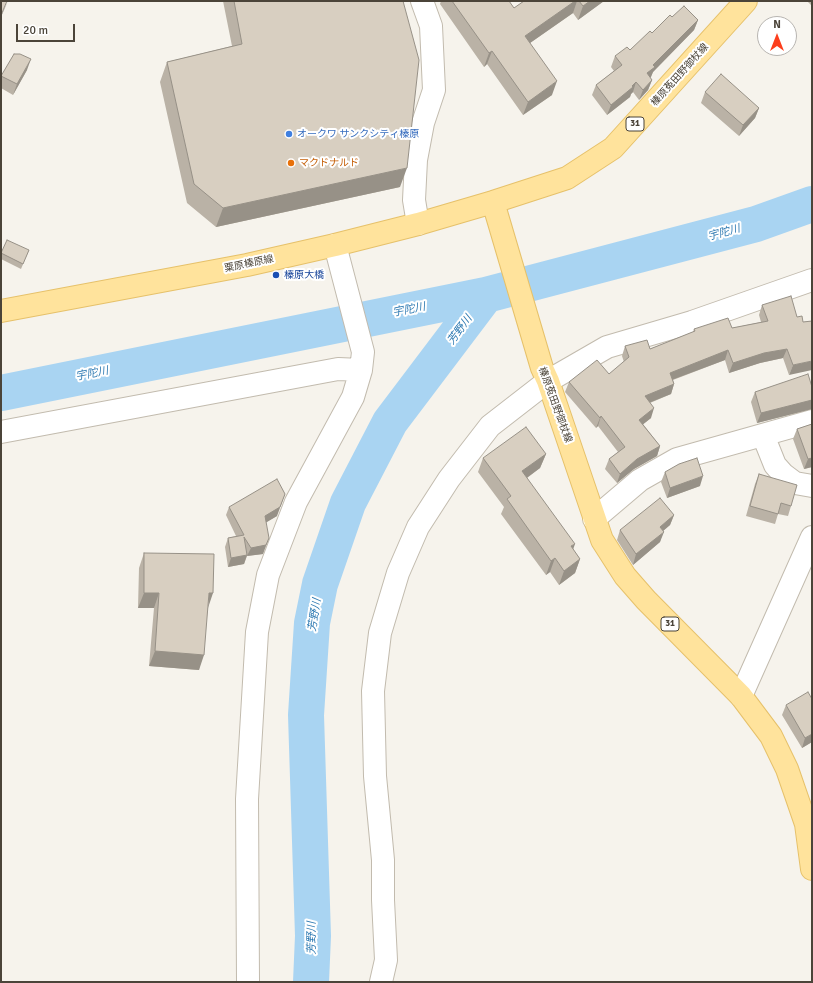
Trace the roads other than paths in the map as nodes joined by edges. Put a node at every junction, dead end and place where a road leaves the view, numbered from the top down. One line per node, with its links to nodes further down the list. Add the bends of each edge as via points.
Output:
1 (422, 1): 4 (street, via 430,26 434,90 423,123 416,160 414,200)
2 (746, 1): 3 (main road, 榛原菟田野御杖線 / 31, via 613,148 567,178)
3 (493, 202): 4 (main road, 粟原榛原線); 9 (main road, 榛原菟田野御杖線 / 31)
4 (418, 224): 5 (main road, 粟原榛原線)
5 (335, 245): 7 (main road, 粟原榛原線, via 247,265); 8 (street)
6 (812, 280): 9 (street, via 692,322 607,347)
7 (1, 311)
8 (362, 361): 11 (street, via 338,369); 19 (street, via 353,397 296,502 268,575 257,632 247,799)
9 (545, 374): 14 (main road, 榛原菟田野御杖線 / 31); 20 (street, via 490,426 449,479 418,527 398,573 380,633 373,691 375,776 383,860 386,960)
10 (812, 421): 12 (street)
11 (1, 432)
12 (763, 435): 13 (street, via 775,465 783,474 795,483); 14 (street, via 690,454 666,465 640,480)
13 (812, 486)
14 (594, 519): 16 (main road, 榛原菟田野御杖線 / 31, via 602,540 625,576)
15 (812, 537): 16 (street)
16 (741, 696): 17 (main road, 榛原菟田野御杖線 / 31, via 771,736)
17 (809, 821): 18 (main road, 榛原菟田野御杖線 / 31)
18 (812, 869)
19 (248, 982)
20 (381, 982)

